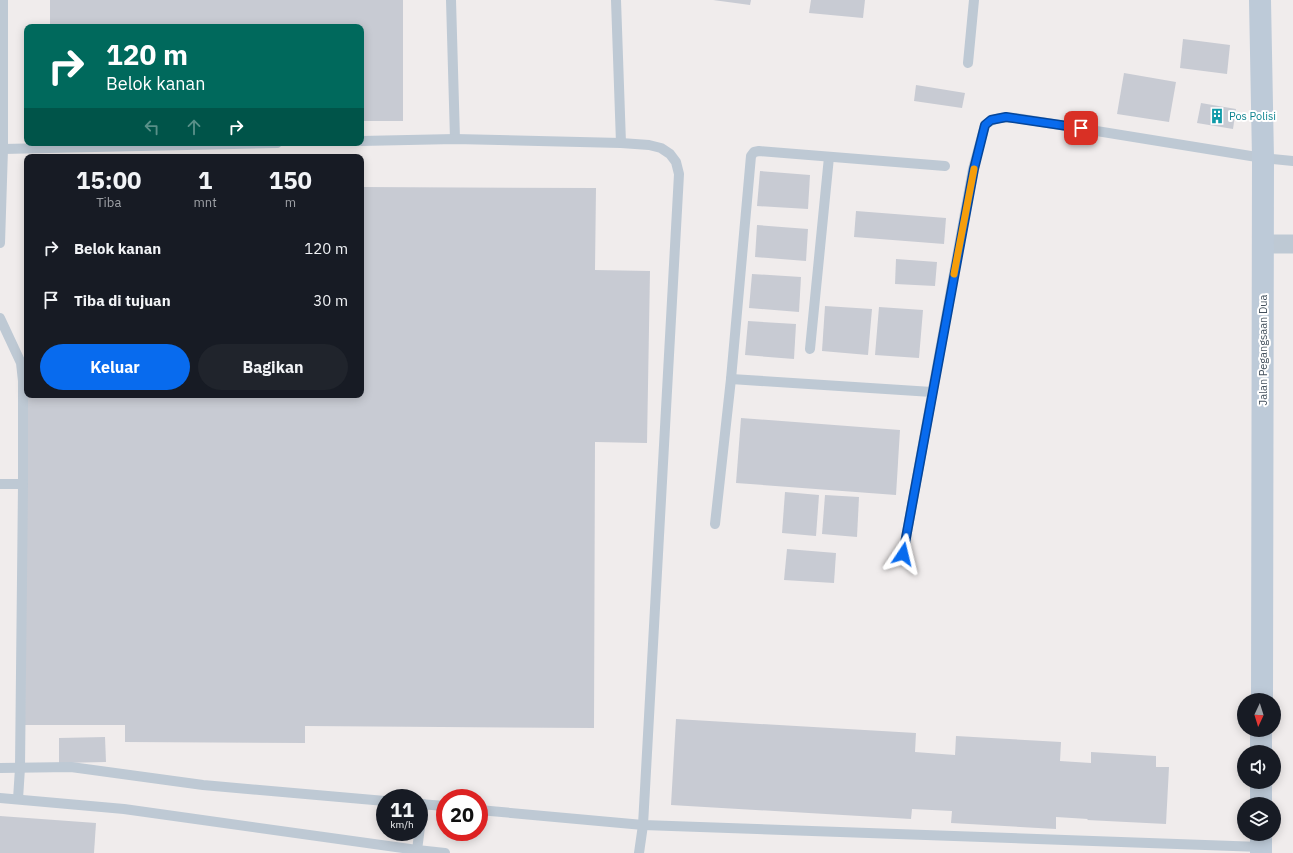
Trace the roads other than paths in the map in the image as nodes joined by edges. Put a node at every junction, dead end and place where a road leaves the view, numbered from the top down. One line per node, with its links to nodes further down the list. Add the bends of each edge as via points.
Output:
1 (3, 0): 11 (lane)
2 (452, 0): 7 (lane)
3 (616, 0): 9 (lane)
4 (974, 0): 6 (lane)
5 (1260, 0): 13 (main road, Jalan Pegangsaan Dua)
6 (968, 63)
7 (455, 139): 8 (lane); 9 (lane)
8 (364, 141)
9 (621, 142): 34 (lane, via 661,148 676,162 679,174)
10 (140, 146): 11 (lane)
11 (3, 149): 16 (lane)
12 (829, 157): 15 (lane); 20 (lane); 21 (lane, via 759,151 751,156)
13 (1263, 158): 14 (lane); 17 (main road, Jalan Pegangsaan Dua); 22 (lane, via 1016,118 991,120 982,132)
14 (1293, 161)
15 (945, 166)
16 (0, 243)
17 (1263, 244): 18 (street); 27 (main road, Jalan Pegangsaan Dua)
18 (1293, 244)
19 (0, 318): 24 (lane, via 21,363)
20 (810, 349)
21 (730, 379): 22 (lane); 25 (lane)
22 (932, 392): 26 (lane)
23 (0, 484): 24 (lane)
24 (23, 484): 29 (lane)
25 (715, 524)
26 (903, 554)
27 (1262, 693)
28 (0, 768): 29 (lane)
29 (20, 768): 31 (lane); 32 (lane, via 71,767 203,785)
30 (0, 798): 31 (lane)
31 (18, 799): 37 (lane, via 124,809)
32 (376, 800)
33 (488, 811): 34 (lane)
34 (643, 825): 36 (lane); 39 (lane)
35 (418, 841): 37 (lane)
36 (1261, 845)
37 (417, 850): 38 (lane)
38 (445, 853)
39 (639, 853)

